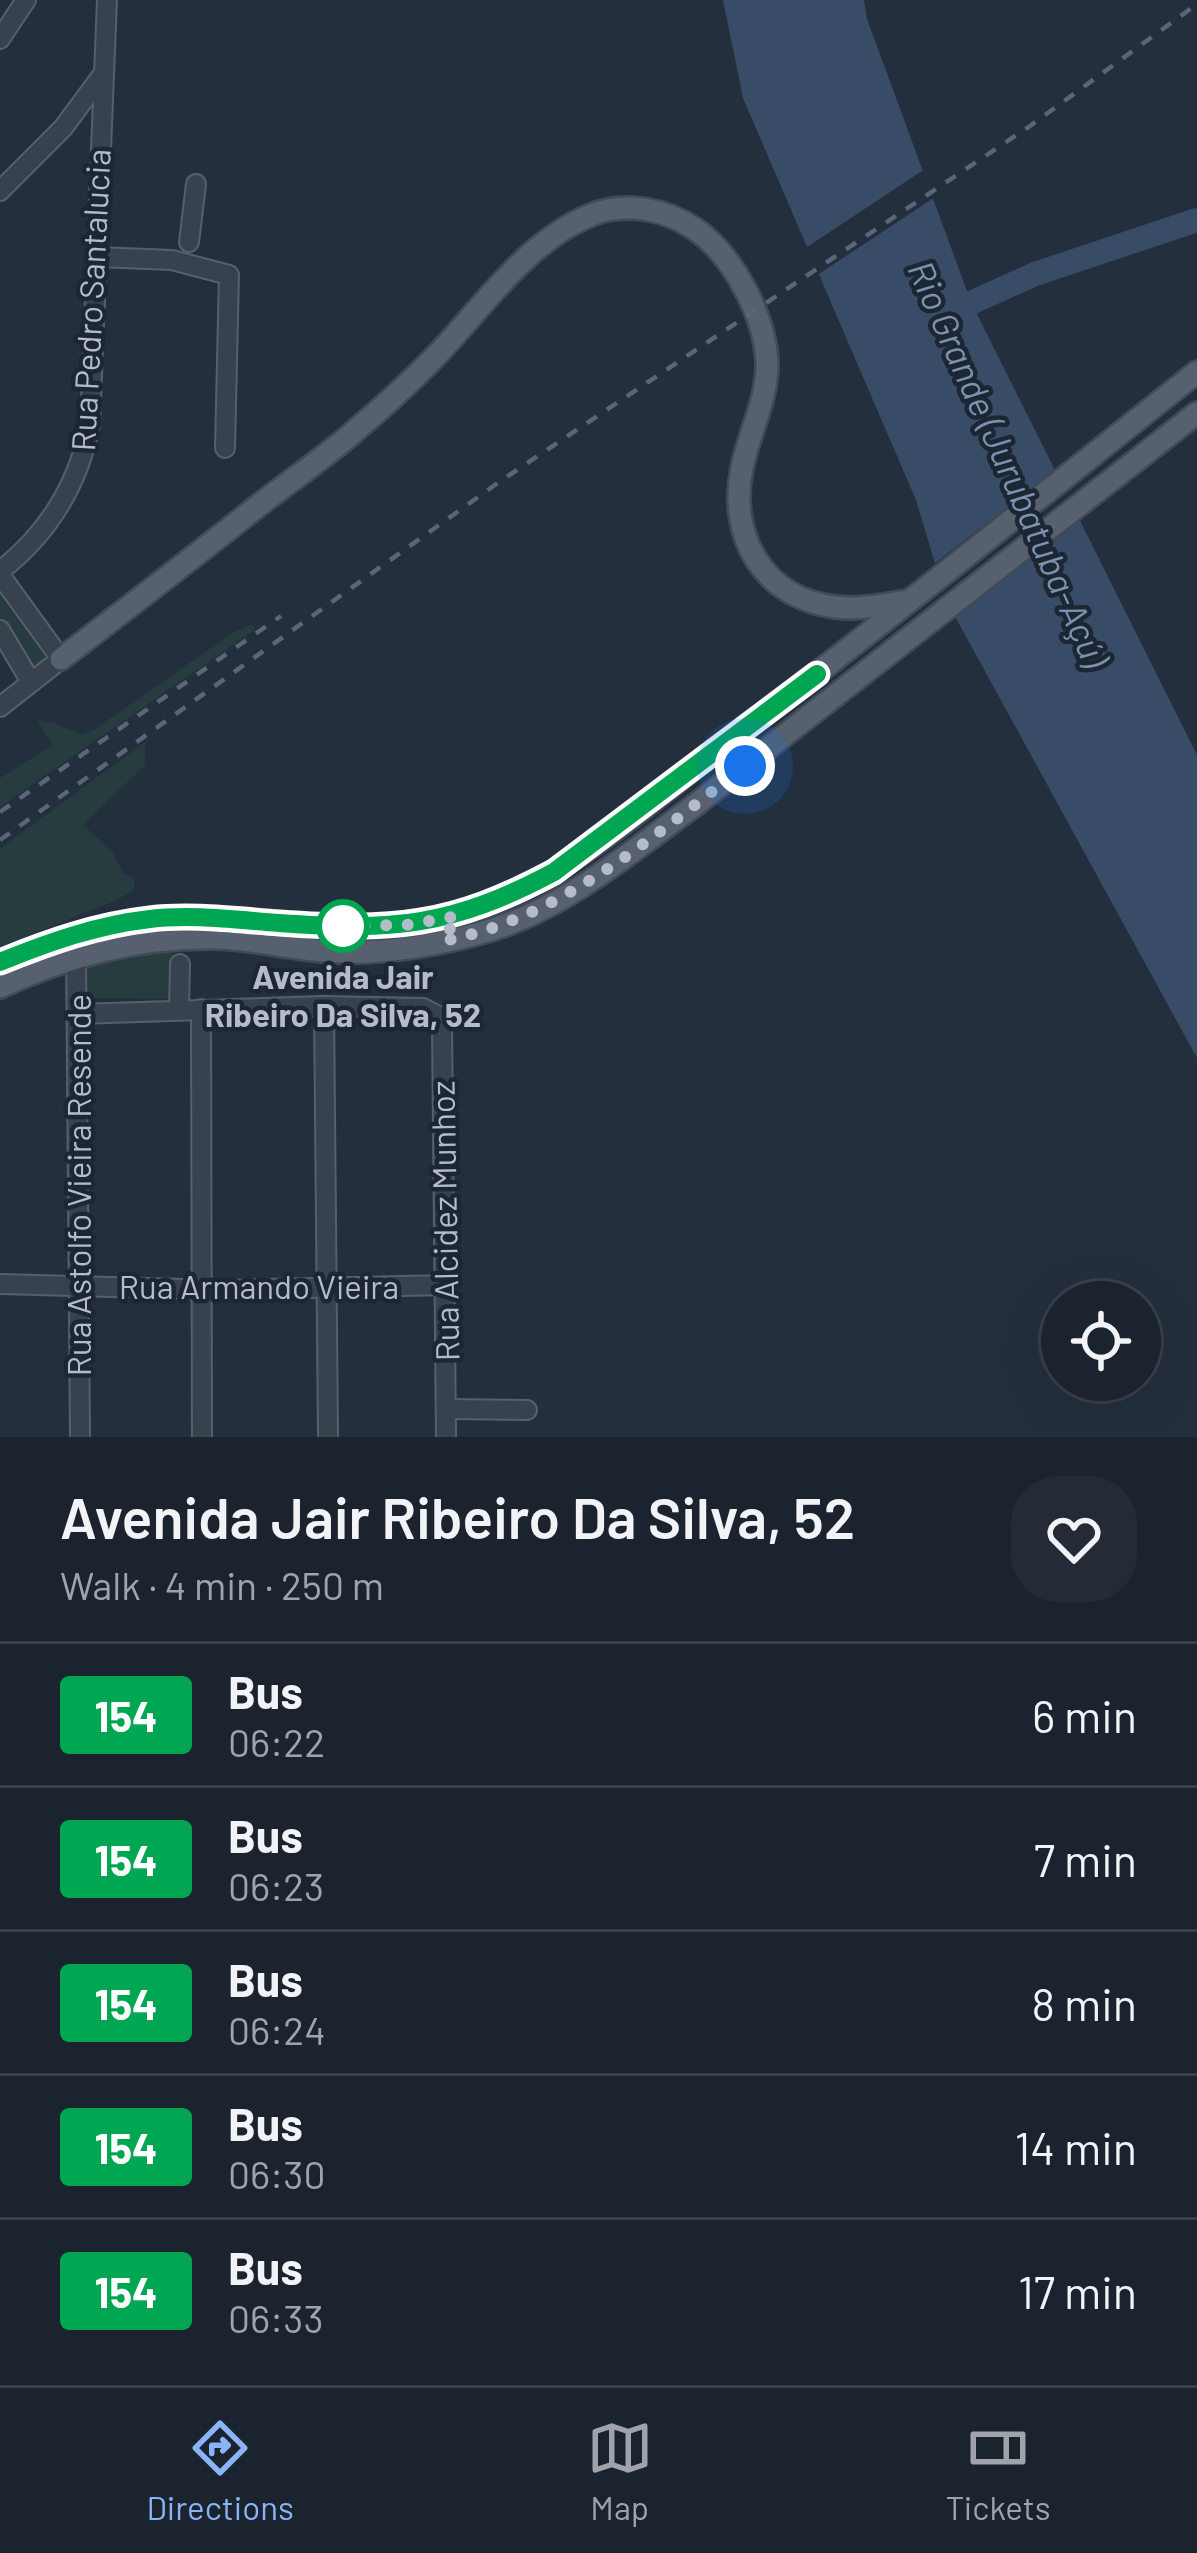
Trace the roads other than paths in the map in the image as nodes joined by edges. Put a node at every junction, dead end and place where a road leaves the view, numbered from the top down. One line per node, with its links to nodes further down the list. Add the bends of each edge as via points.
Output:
1 (26, 0): 3 (street)
2 (107, 0): 4 (street, Rua Pedro Santalucia)
3 (0, 39)
4 (103, 74): 5 (street); 6 (street, Rua Pedro Santalucia)
5 (63, 128): 6 (street); 8 (street)
6 (101, 147): 10 (street, Rua Pedro Santalucia)
7 (196, 184): 9 (street)
8 (0, 191)
9 (189, 242): 11 (street); 12 (street)
10 (97, 257): 11 (street); 16 (street, Rua Pedro Santalucia, via 82,467 61,508)
11 (176, 261): 12 (street)
12 (198, 267): 15 (street, via 224,271 230,281)
13 (1197, 372): 17 (main road)
14 (1197, 413): 24 (main road, via 690,809 524,918)
15 (225, 448)
16 (0, 573): 19 (street)
17 (908, 602): 19 (main road, via 860,608 803,600 757,565 738,498 767,363 754,312 729,263 692,227 638,208 612,208 531,256 355,431); 22 (main road, via 554,872)
18 (0, 630): 20 (street)
19 (61, 659): 20 (street)
20 (31, 682): 21 (street)
21 (0, 706)
22 (457, 916): 23 (main road, via 388,926 184,917); 24 (main road)
23 (74, 933): 25 (street, Rua Astolfo Vieira Resende); 26 (main road)
24 (443, 941): 25 (main road, via 352,952 181,939)
25 (77, 957): 28 (main road); 32 (street, Rua Astolfo Vieira Resende)
26 (0, 962)
27 (180, 964): 30 (street)
28 (0, 987)
29 (324, 1006): 31 (street); 34 (street, Rua Alcidez Munhoz, via 431,1010 442,1024); 36 (street)
30 (179, 1009): 31 (street); 32 (street)
31 (201, 1009): 35 (street)
32 (79, 1014): 37 (street, Rua Astolfo Vieira Resende)
33 (0, 1284): 37 (street, Rua Armando Vieira)
34 (447, 1285): 36 (street, Rua Armando Vieira); 38 (street, Rua Alcidez Munhoz)
35 (202, 1287): 36 (street, Rua Armando Vieira); 37 (street, Rua Armando Vieira); 41 (street)
36 (325, 1288): 42 (street)
37 (80, 1289): 40 (street, Rua Astolfo Vieira Resende)
38 (446, 1409): 39 (street); 43 (street, Rua Alcidez Munhoz)
39 (527, 1409)
40 (80, 1437)
41 (202, 1437)
42 (328, 1437)
43 (446, 1437)

